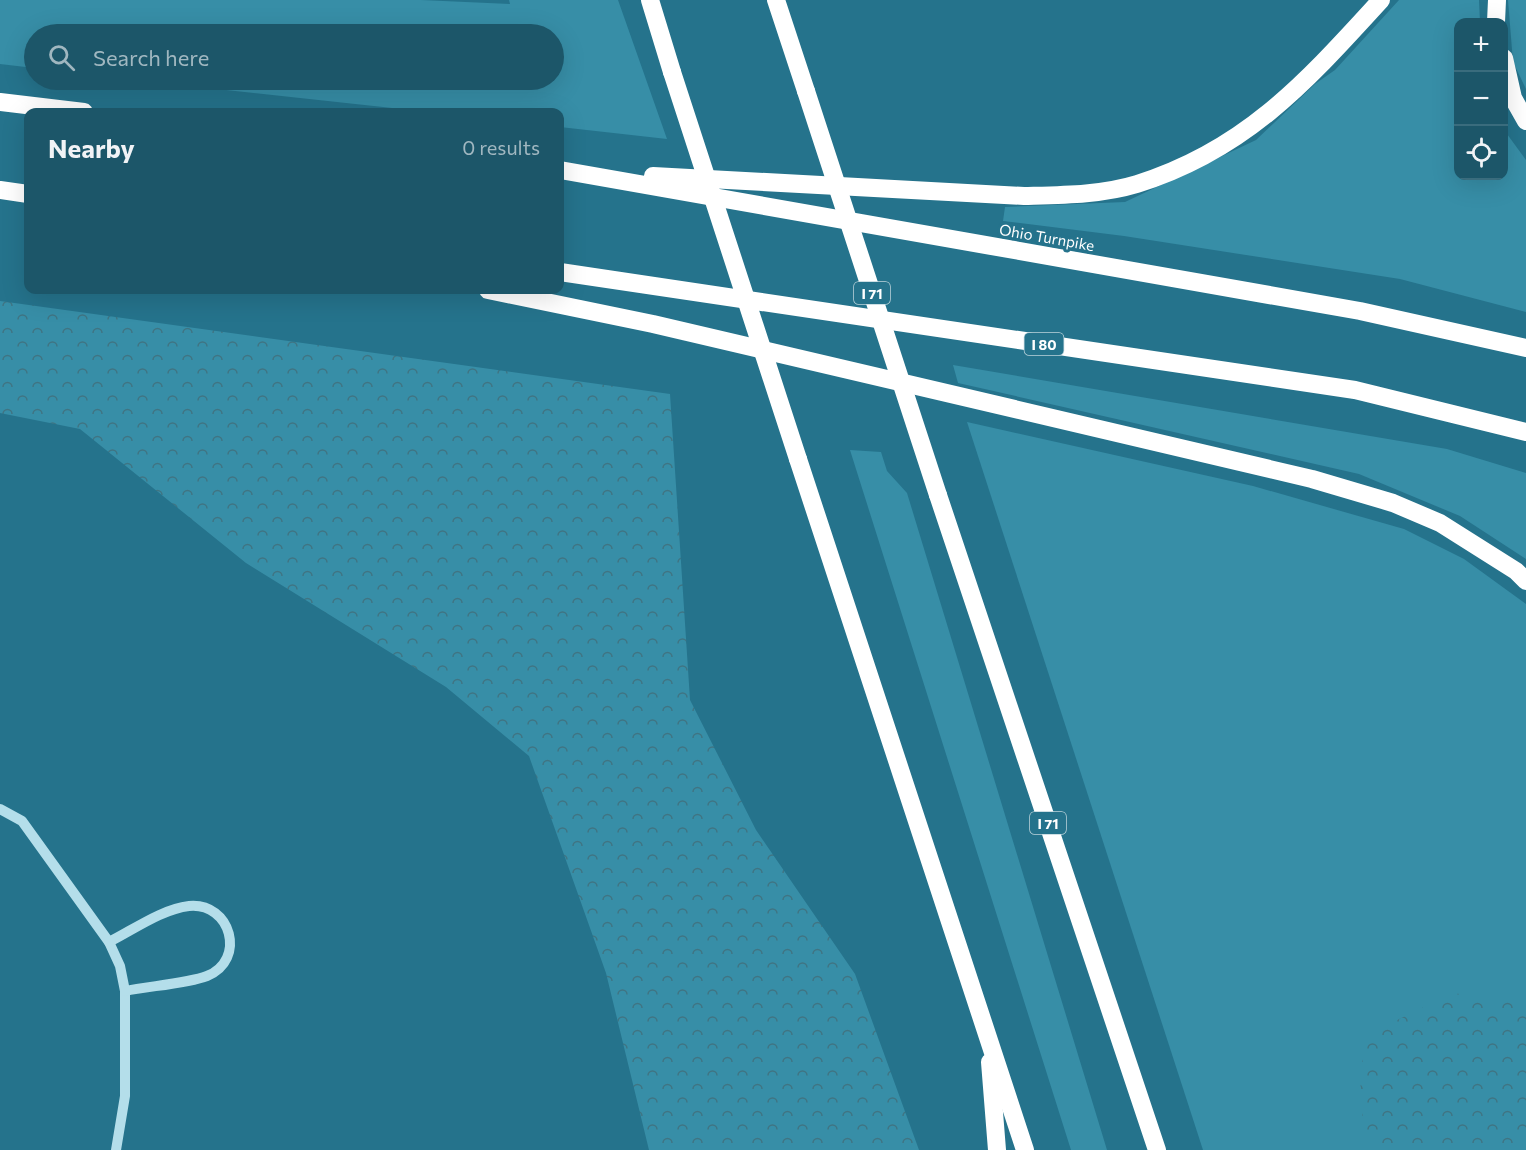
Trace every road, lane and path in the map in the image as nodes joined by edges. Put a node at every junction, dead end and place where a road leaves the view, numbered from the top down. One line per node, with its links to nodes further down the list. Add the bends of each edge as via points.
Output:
1 (650, 0): 21 (highway, bridge)
2 (776, 0): 25 (highway, I 71, bridge)
3 (1381, 0): 10 (highway, via 1320,68 1262,120 1196,162 1136,184 1080,194 1024,196)
4 (1497, 0): 5 (highway)
5 (1496, 18)
6 (1506, 72): 9 (highway, via 1513,98)
7 (0, 102): 8 (highway)
8 (50, 108)
9 (1526, 121)
10 (565, 171): 15 (highway, Ohio Turnpike, via 1360,310)
11 (0, 190): 12 (highway)
12 (24, 193)
13 (564, 273): 16 (highway, I 80, via 1355,390)
14 (507, 294): 17 (highway, via 652,324 1393,502 1440,523)
15 (1526, 348)
16 (1526, 432)
17 (1526, 581)
18 (0, 809): 19 (street, via 22,821)
19 (110, 942): 20 (street); 20 (street, via 172,910 189,906 218,913 228,926 228,956 207,976)
20 (125, 991): 22 (street, via 125,1096)
21 (987, 1030): 23 (highway); 24 (highway)
22 (116, 1150)
23 (997, 1150)
24 (1025, 1150)
25 (1157, 1150)

